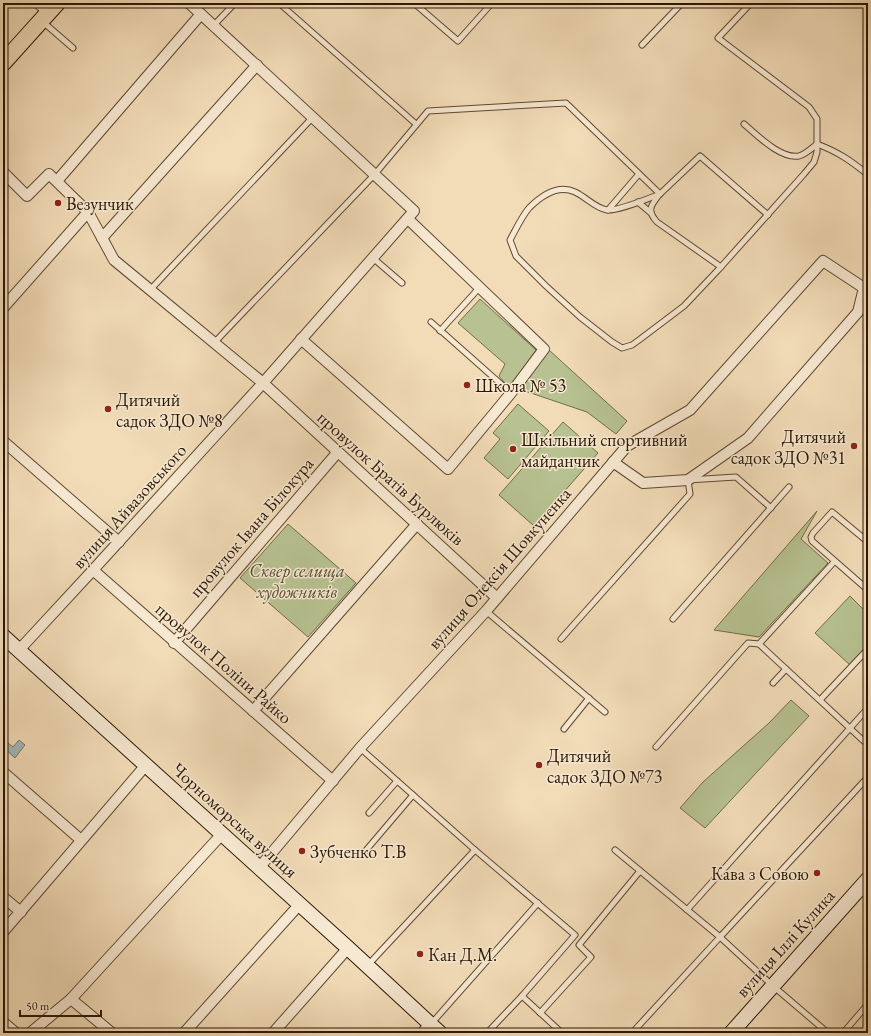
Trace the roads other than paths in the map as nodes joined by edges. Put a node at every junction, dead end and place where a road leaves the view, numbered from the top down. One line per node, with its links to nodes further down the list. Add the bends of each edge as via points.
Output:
1 (34, 3): 9 (lane)
2 (189, 3): 10 (street)
3 (235, 3): 11 (lane)
4 (279, 3): 17 (lane)
5 (414, 3): 6 (lane, via 458,41)
6 (492, 3)
7 (682, 3): 12 (lane)
8 (751, 3): 19 (lane, via 718,38 809,107 817,119)
9 (48, 12): 13 (lane); 14 (main road)
10 (201, 14): 11 (street); 24 (street)
11 (214, 25): 15 (street)
12 (642, 45)
13 (73, 48)
14 (3, 62)
15 (257, 65): 16 (street); 32 (street)
16 (313, 117): 21 (street); 38 (lane)
17 (416, 124): 21 (lane); 22 (lane, via 428,111 566,103)
18 (744, 124): 19 (lane, via 763,141 790,155 798,156)
19 (817, 144): 23 (lane, via 849,159); 31 (lane, via 814,162)
20 (3, 172): 24 (street, via 27,196 49,174)
21 (375, 174): 30 (street); 43 (lane)
22 (639, 174): 25 (lane); 27 (lane)
23 (867, 174)
24 (57, 182): 28 (street)
25 (660, 194): 26 (lane); 29 (lane, via 652,204); 31 (lane, via 700,156)
26 (638, 202): 27 (lane); 29 (lane)
27 (608, 210): 34 (lane, via 600,208 575,192 558,189 550,192 529,209 510,240 516,256 525,265 580,317 618,347 632,345 684,306)
28 (88, 212): 32 (street); 39 (street)
29 (651, 213): 34 (lane, via 657,222)
30 (411, 215): 33 (street, вулиця Айвазовського); 37 (street)
31 (768, 215): 34 (lane)
32 (102, 238): 38 (street, via 114,260)
33 (373, 258): 35 (lane); 42 (street, вулиця Айвазовського)
34 (721, 267)
35 (402, 283)
36 (866, 285): 48 (street, вулиця Олексія Шовкуненка, via 823,261 690,410 627,446); 49 (street, via 858,312 748,438)
37 (480, 287): 41 (lane); 45 (street, via 544,349)
38 (150, 290): 43 (street)
39 (3, 308)
40 (431, 322): 41 (lane)
41 (440, 331): 45 (lane)
42 (302, 340): 44 (street, вулиця Айвазовського); 45 (street, via 448,469)
43 (214, 343): 44 (street)
44 (263, 383): 47 (street, провулок Братів Бурлюків); 53 (street, вулиця Айвазовського)
45 (511, 393)
46 (3, 441): 53 (street)
47 (337, 453): 52 (street, провулок Братів Бурлюків); 63 (street, провулок Івана Білокура)
48 (613, 462): 49 (street, via 643,483); 58 (street, вулиця Олексія Шовкуненка)
49 (688, 480): 51 (lane, via 736,478); 62 (lane, via 690,494)
50 (789, 487): 51 (lane)
51 (771, 508): 60 (lane)
52 (417, 524): 58 (street, провулок Братів Бурлюків); 74 (street)
53 (119, 542): 56 (street, вулиця Айвазовського)
54 (868, 542): 55 (lane, via 832,512 811,537)
55 (834, 562): 57 (lane); 64 (lane)
56 (93, 570): 63 (street, провулок Поліни Райко); 66 (street, вулиця Айвазовського)
57 (868, 590)
58 (497, 598): 59 (street, вулиця Олексія Шовкуненка)
59 (486, 612): 71 (lane); 80 (street, вулиця Олексія Шовкуненка)
60 (673, 619)
61 (3, 636): 66 (street, Чорноморська вулиця)
62 (561, 639)
63 (174, 643): 74 (street, провулок Поліни Райко)
64 (759, 644): 68 (lane, via 748,643); 69 (lane)
65 (868, 649): 72 (lane)
66 (19, 650): 81 (street, Чорноморська вулиця)
67 (719, 664): 68 (lane)
68 (724, 669): 79 (lane)
69 (786, 669): 70 (lane); 72 (lane)
70 (773, 683)
71 (589, 698): 75 (lane); 77 (lane)
72 (820, 700): 76 (lane)
73 (868, 708): 76 (lane)
74 (253, 711): 84 (street, провулок Поліни Райко)
75 (605, 712)
76 (850, 728): 78 (lane); 99 (lane)
77 (564, 729)
78 (868, 745)
79 (656, 747)
80 (360, 748): 84 (street, вулиця Олексія Шовкуненка); 85 (lane)
81 (146, 765): 88 (street, Чорноморська вулиця); 89 (street)
82 (3, 772): 89 (street)
83 (868, 777): 102 (lane)
84 (333, 781): 93 (street, вулиця Олексія Шовкуненка)
85 (397, 781): 86 (lane); 87 (lane)
86 (413, 795): 90 (lane); 92 (lane)
87 (369, 813)
88 (222, 834): 93 (street, Чорноморська вулиця); 107 (street)
89 (81, 840): 100 (street)
90 (475, 850): 97 (lane); 104 (lane)
91 (615, 850): 94 (lane)
92 (362, 855)
93 (259, 868): 98 (street, Чорноморська вулиця)
94 (640, 871): 99 (lane); 109 (lane, via 578,945 591,957)
95 (868, 879): 105 (street, вулиця Іллі Кулика)
96 (3, 897): 100 (street)
97 (538, 904): 106 (lane, via 575,935); 111 (lane)
98 (299, 905): 103 (street, Чорноморська вулиця); 116 (street)
99 (687, 910): 102 (lane)
100 (21, 912): 101 (street)
101 (3, 932)
102 (720, 937): 105 (lane); 120 (lane)
103 (348, 948): 104 (street, Чорноморська вулиця); 117 (street)
104 (367, 966): 111 (street, Чорноморська вулиця)
105 (773, 986): 112 (lane); 121 (street, вулиця Іллі Кулика)
106 (522, 996): 109 (lane); 118 (lane)
107 (71, 999): 114 (street); 115 (street)
108 (868, 1004): 122 (lane)
109 (540, 1013): 119 (lane)
110 (3, 1022): 113 (street)
111 (431, 1030)
112 (824, 1032)
113 (16, 1033)
114 (30, 1033)
115 (112, 1033)
116 (184, 1033)
117 (273, 1033)
118 (487, 1033)
119 (562, 1033)
120 (632, 1033)
121 (731, 1033)
122 (844, 1033)

